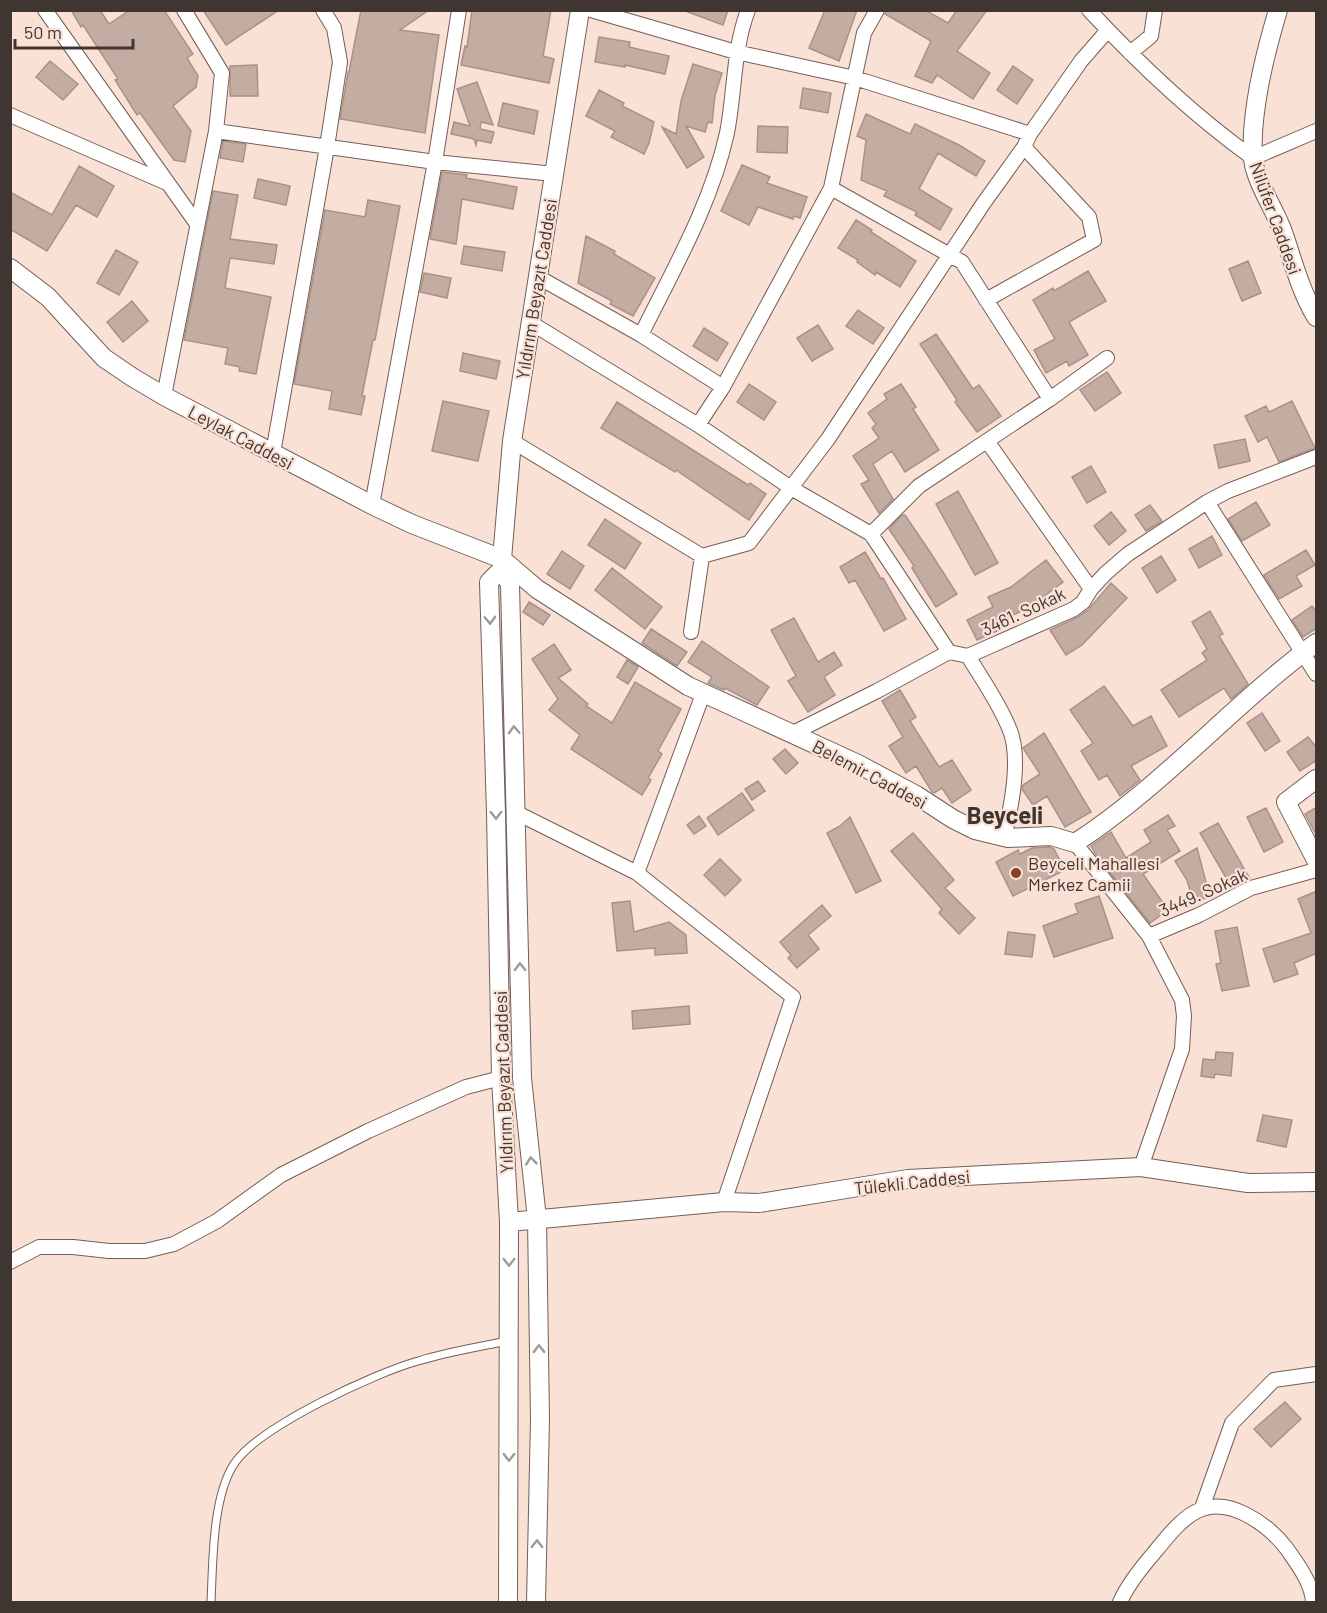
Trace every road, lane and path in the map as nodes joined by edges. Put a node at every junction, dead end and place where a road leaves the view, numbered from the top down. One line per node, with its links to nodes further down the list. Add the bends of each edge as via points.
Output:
1 (45, 10): 25 (street)
2 (184, 10): 17 (street, via 222,73)
3 (323, 10): 20 (street, via 334,28 340,62)
4 (580, 10): 24 (street, Yıldırım Beyazıt Caddesi)
5 (591, 10): 13 (street)
6 (748, 10): 13 (street)
7 (877, 10): 15 (street, via 864,33)
8 (1089, 10): 12 (street)
9 (1155, 10): 14 (street, via 1151,36)
10 (1278, 10): 22 (street, Nilüfer Caddesi, via 1260,76)
11 (458, 11): 23 (street)
12 (1108, 30): 14 (street); 19 (street)
13 (736, 52): 15 (street); 34 (street, via 727,132 707,198)
14 (1130, 53): 22 (street, via 1212,128)
15 (855, 78): 19 (street); 26 (street)
16 (10, 115): 25 (street)
17 (216, 131): 20 (street); 27 (street)
18 (1317, 131): 22 (street)
19 (1030, 134): 21 (street)
20 (327, 147): 23 (street); 42 (street)
21 (1024, 147): 28 (street); 31 (street, via 1089,217 1094,240)
22 (1253, 158): 32 (street, Nilüfer Caddesi, via 1258,179)
23 (435, 162): 24 (street); 46 (street)
24 (554, 174): 30 (street, Yıldırım Beyazıt Caddesi)
25 (169, 183): 27 (street)
26 (831, 188): 28 (street); 36 (street)
27 (197, 224): 37 (street)
28 (950, 255): 31 (street, via 962,262); 44 (street)
29 (10, 268): 37 (street, Leylak Caddesi, via 48,297 104,358)
30 (538, 277): 33 (street, Yıldırım Beyazıt Caddesi); 34 (street)
31 (986, 300): 38 (street)
32 (1317, 317)
33 (531, 322): 39 (street); 40 (street, Yıldırım Beyazıt Caddesi)
34 (640, 335): 36 (street)
35 (1107, 358): 38 (street)
36 (723, 387): 39 (street)
37 (164, 396): 42 (street, Leylak Caddesi)
38 (1050, 399): 41 (street)
39 (698, 425): 44 (street)
40 (512, 441): 48 (street); 49 (street, Yıldırım Beyazıt Caddesi)
41 (987, 441): 47 (street, via 919,486); 50 (street)
42 (273, 453): 46 (street, Leylak Caddesi)
43 (1317, 457): 45 (street, 3461. Sokak)
44 (791, 488): 47 (street); 48 (street, via 749,543)
45 (1207, 502): 50 (street, 3461. Sokak, via 1128,554); 52 (street)
46 (372, 505): 49 (street, Leylak Caddesi)
47 (871, 534): 53 (street)
48 (702, 556): 51 (street)
49 (503, 563): 56 (street, Belemir Caddesi, via 537,590); 59 (street, Yıldırım Beyazıt Caddesi, one-way to 49, via 510,585); 66 (street, Yıldırım Beyazıt Caddesi, one-way to 66, via 489,582)
50 (1091, 589): 54 (street, 3461. Sokak, via 1074,609)
51 (691, 632)
52 (1310, 648): 55 (street); 61 (street, via 1146,791)
53 (949, 652): 54 (street, 3461. Sokak); 57 (street)
54 (968, 656): 60 (street, via 1010,730 1015,766)
55 (1317, 674)
56 (703, 694): 57 (street, Belemir Caddesi); 64 (street)
57 (791, 734): 60 (street, Belemir Caddesi, via 886,778 952,819)
58 (1317, 779): 62 (street, via 1286,802)
59 (517, 813): 64 (street); 70 (street, Yıldırım Beyazıt Caddesi, one-way to 59, via 522,1078)
60 (1004, 838): 61 (street, Belemir Caddesi, via 1051,836)
61 (1075, 843): 65 (street, 3449. Sokak)
62 (1317, 860)
63 (1317, 870): 65 (street, 3449. Sokak, via 1251,888)
64 (637, 873): 69 (street, via 793,997)
65 (1149, 936): 67 (street, via 1182,1000 1184,1033 1178,1064)
66 (501, 1078): 71 (street, Yıldırım Beyazıt Caddesi); 72 (street, via 466,1087 281,1175 217,1221 174,1244 145,1251 39,1247)
67 (1141, 1167): 68 (street, Tülekli Caddesi, via 1248,1183); 69 (street, Tülekli Caddesi, via 908,1179 759,1203)
68 (1317, 1182)
69 (724, 1202): 70 (street, Tülekli Caddesi)
70 (537, 1219): 71 (street, Tülekli Caddesi); 78 (street, Yıldırım Beyazıt Caddesi, one-way to 70, via 540,1419)
71 (509, 1222): 73 (street, Yıldırım Beyazıt Caddesi, one-way to 73)
72 (10, 1262)
73 (510, 1340): 76 (lane, via 384,1373 295,1416 244,1452 225,1482 216,1522); 77 (street, Yıldırım Beyazıt Caddesi, one-way to 77)
74 (1317, 1374): 75 (street, via 1274,1380 1232,1424)
75 (1202, 1508): 79 (street, via 1173,1529); 80 (street, via 1229,1507 1269,1527 1309,1584)
76 (211, 1602)
77 (508, 1602)
78 (536, 1602)
79 (1120, 1602)
80 (1313, 1602)

